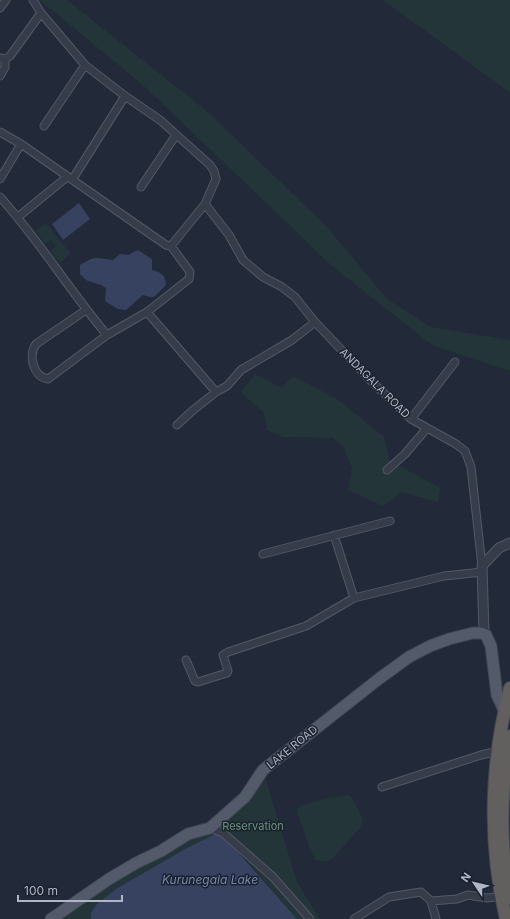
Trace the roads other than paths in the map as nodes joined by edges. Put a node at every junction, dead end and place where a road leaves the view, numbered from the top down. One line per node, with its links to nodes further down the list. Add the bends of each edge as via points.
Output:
1 (6, 0): 3 (street)
2 (33, 0): 4 (street)
3 (0, 8)
4 (40, 13): 5 (street, via 10,56); 6 (street)
5 (2, 58): 7 (street, via 5,67)
6 (85, 65): 8 (street); 9 (street)
7 (0, 76)
8 (125, 96): 11 (street, via 160,120); 13 (street)
9 (44, 126)
10 (0, 132): 12 (street)
11 (176, 135): 15 (street); 17 (street, via 214,171 216,179)
12 (21, 144): 13 (street); 14 (street)
13 (70, 178): 18 (street); 19 (street)
14 (0, 179)
15 (141, 187)
16 (0, 197): 18 (street)
17 (205, 204): 19 (street); 22 (street, ANDAGALA ROAD, via 229,235 243,260 263,277 282,286 295,297)
18 (18, 217): 20 (street)
19 (171, 246): 21 (street, via 190,272 189,279)
20 (86, 310): 23 (street); 23 (street, via 36,344 32,349 36,371 48,379)
21 (147, 312): 23 (street); 25 (street)
22 (315, 322): 25 (street, via 292,340 242,370 227,386); 26 (street, ANDAGALA ROAD)
23 (108, 335)
24 (455, 362): 26 (street)
25 (216, 392): 27 (street)
26 (411, 419): 28 (street, ANDAGALA ROAD)
27 (177, 425)
28 (427, 428): 29 (street); 34 (street, ANDAGALA ROAD, via 456,444 467,456 471,467)
29 (387, 470)
30 (390, 522): 31 (street)
31 (334, 535): 33 (street); 35 (street)
32 (510, 543): 34 (street, via 498,548)
33 (264, 554)
34 (483, 569): 35 (street); 36 (street)
35 (354, 598): 37 (street, via 306,626 228,652 223,655 227,673 195,682)
36 (484, 634): 39 (main road, via 491,646 497,695); 43 (main road, LAKE ROAD, via 478,632 449,639 409,657 263,770 245,797)
37 (186, 660)
38 (510, 688): 39 (highway)
39 (507, 711): 41 (highway)
40 (510, 736): 44 (highway, via 502,819)
41 (498, 751): 42 (street); 44 (highway, via 494,818 496,866)
42 (382, 787)
43 (210, 828): 46 (main road, LAKE ROAD, via 188,834 136,863); 47 (street, via 223,833 273,877)
44 (507, 896): 45 (street, via 468,896); 50 (highway)
45 (431, 901): 48 (street, via 421,892 400,894 389,897); 49 (street)
46 (51, 919)
47 (310, 919)
48 (354, 919)
49 (436, 919)
50 (506, 919)

